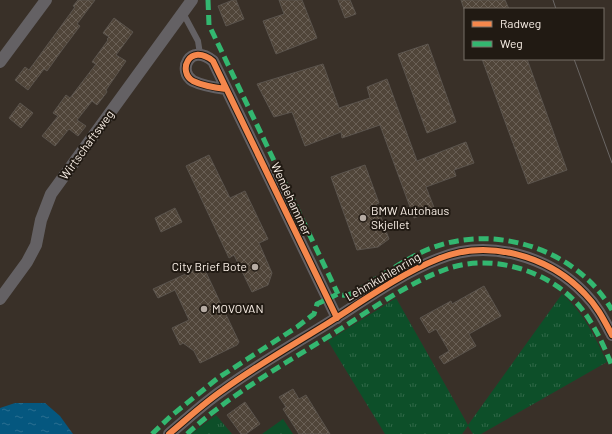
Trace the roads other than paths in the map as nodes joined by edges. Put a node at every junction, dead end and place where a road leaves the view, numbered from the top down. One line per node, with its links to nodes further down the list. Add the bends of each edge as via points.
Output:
1 (46, 0): 5 (street)
2 (192, 0): 3 (street, Wirtschaftsweg)
3 (183, 13): 4 (lane, via 198,41); 7 (street, Wirtschaftsweg, via 51,194 41,220 36,245)
4 (200, 54): 6 (street, Wendehammer, via 213,61); 6 (street, via 188,60 187,75 192,81)
5 (0, 62)
6 (226, 89): 8 (street, Wendehammer)
7 (0, 299)
8 (337, 318): 9 (street, Lehmkuhlenring, via 404,276 439,258 474,251 491,251 536,260 563,275 585,294); 10 (street, Lehmkuhlenring, via 222,391)
9 (612, 335)
10 (169, 434)

